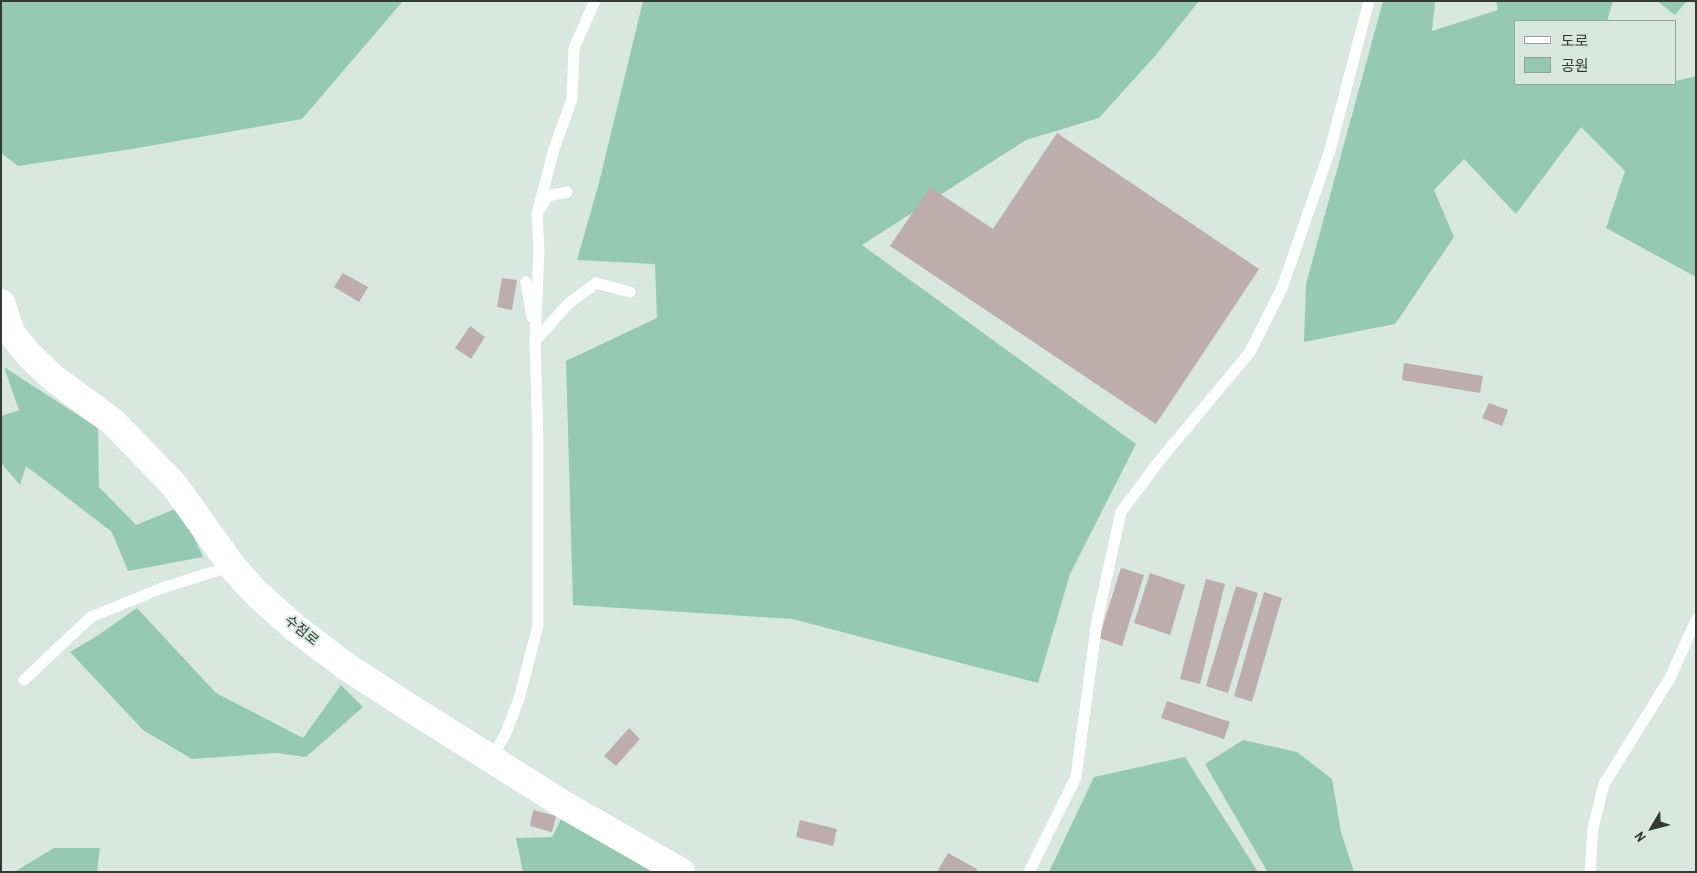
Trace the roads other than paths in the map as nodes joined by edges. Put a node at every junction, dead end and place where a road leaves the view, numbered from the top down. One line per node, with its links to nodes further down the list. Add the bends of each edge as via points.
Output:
1 (595, 1): 4 (lane, via 574,48 572,100 554,149)
2 (1369, 1): 14 (lane, via 1330,150 1282,288 1250,352 1121,512 1097,621 1076,777)
3 (567, 192): 4 (lane, via 548,196)
4 (537, 214): 8 (lane, via 540,250)
5 (526, 282): 8 (lane)
6 (630, 292): 8 (lane, via 596,283 568,304)
7 (1, 303): 9 (main road, 수점로, via 11,333 29,355 52,377 113,422 174,485)
8 (535, 341): 12 (lane, via 538,625 519,699)
9 (232, 566): 11 (lane, via 162,588 91,617); 12 (main road, 수점로, via 294,627 407,706)
10 (1696, 620): 15 (lane, via 1670,678 1604,784 1593,828)
11 (24, 680)
12 (491, 758): 13 (main road, 수점로, via 566,806)
13 (681, 872)
14 (1029, 872)
15 (1590, 872)

